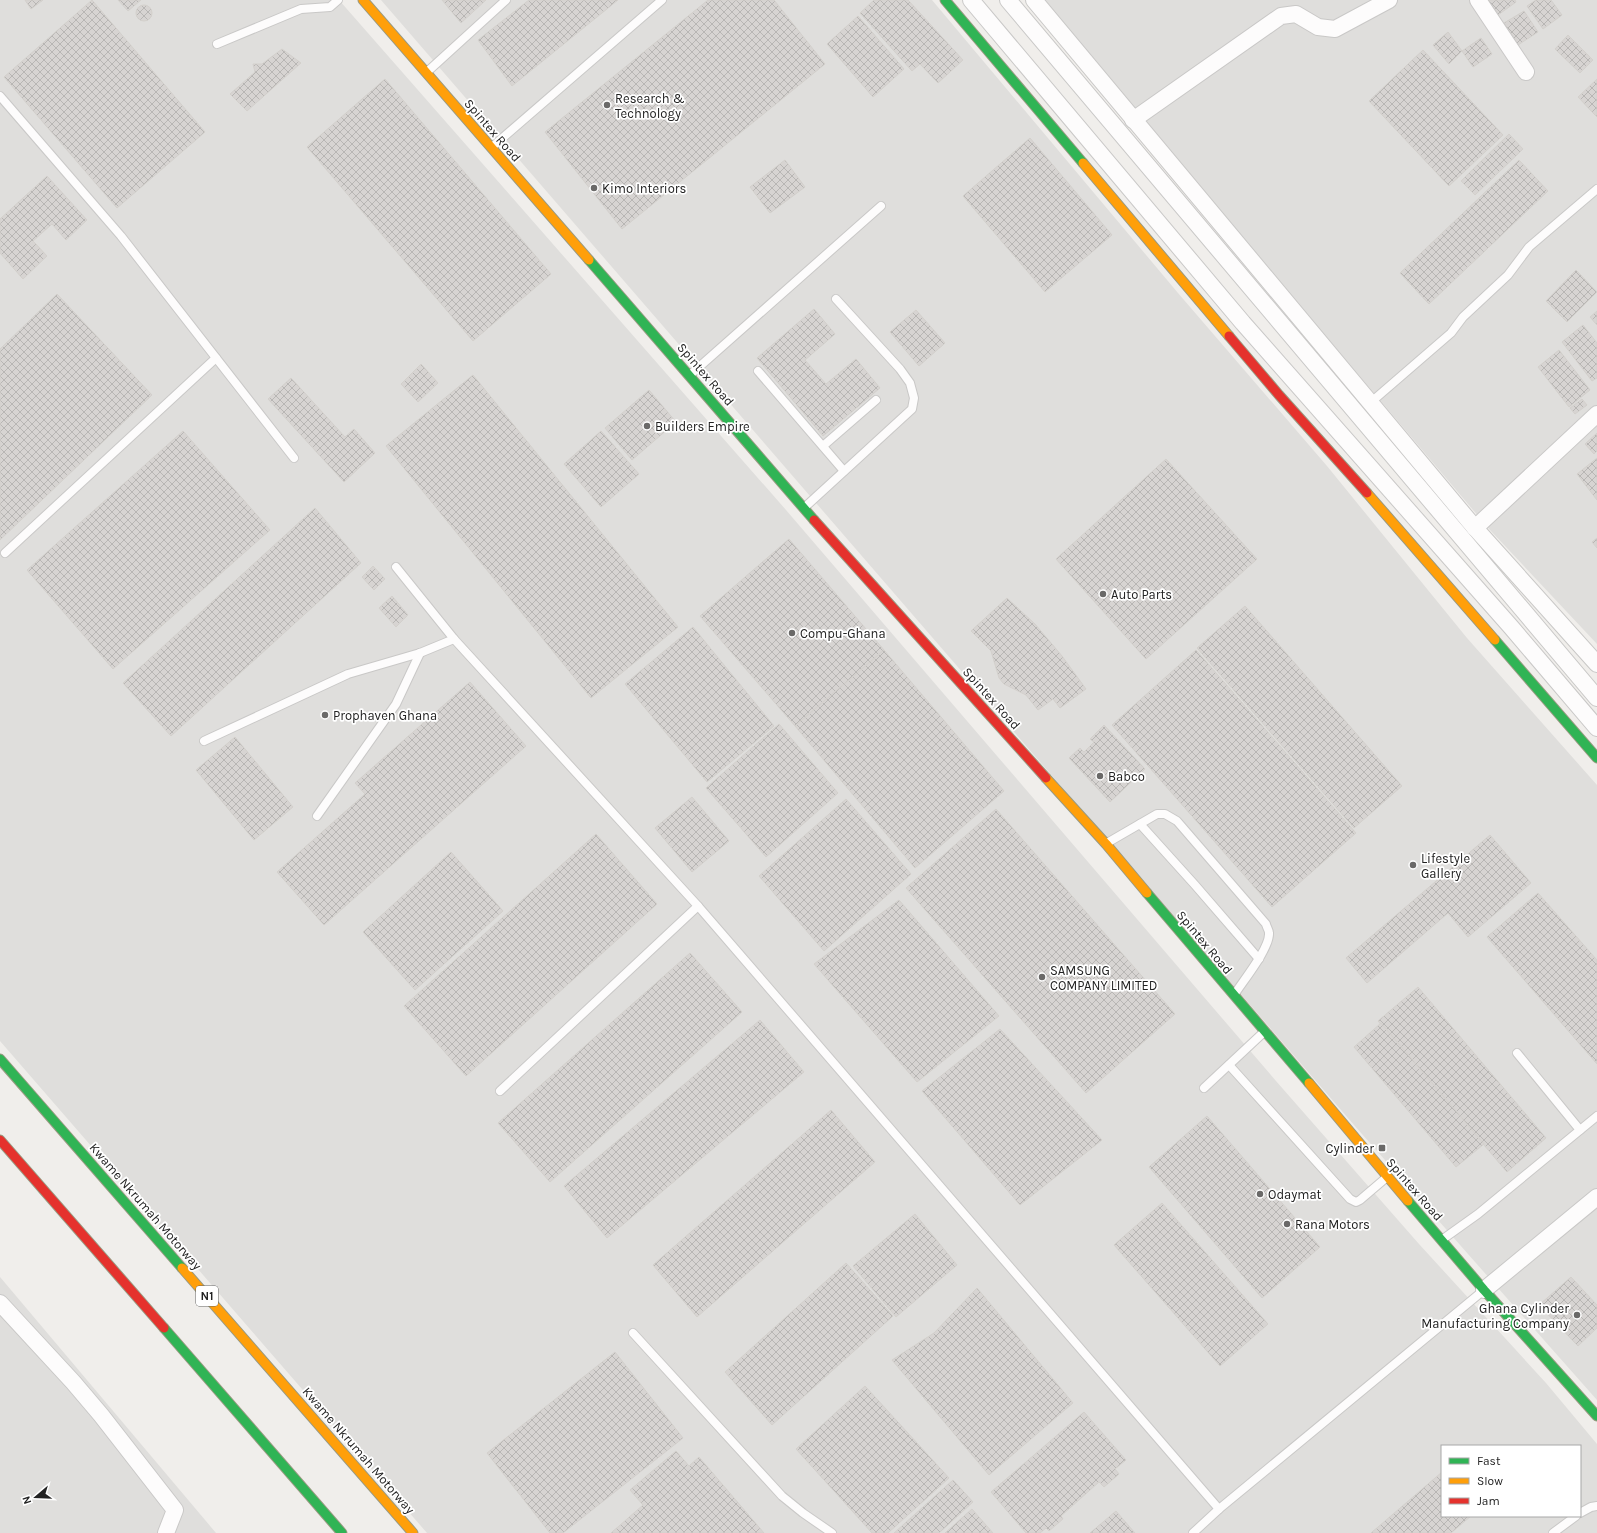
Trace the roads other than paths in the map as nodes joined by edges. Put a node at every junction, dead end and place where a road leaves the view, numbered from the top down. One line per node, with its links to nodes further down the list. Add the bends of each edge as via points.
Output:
1 (338, 0): 11 (lane, via 330,7 302,9)
2 (506, 0): 13 (lane)
3 (662, 0): 16 (lane)
4 (945, 0): 39 (main road, via 1279,395)
5 (971, 0): 37 (street, via 1243,323)
6 (1008, 0): 36 (street)
7 (1034, 0): 15 (street)
8 (1389, 0): 15 (street, via 1335,29 1318,27 1296,14 1281,16)
9 (1478, 0): 12 (street)
10 (367, 2): 13 (main road, Spintex Road)
11 (216, 44)
12 (1526, 72)
13 (426, 73): 16 (main road, Spintex Road)
14 (0, 96): 20 (lane, via 121,236)
15 (1133, 120): 24 (street)
16 (491, 147): 22 (main road, Spintex Road)
17 (1597, 189): 24 (lane, via 1529,247 1508,275 1463,317 1451,334)
18 (881, 206): 22 (lane)
19 (836, 299): 28 (lane, via 900,369 910,383 914,398 912,409)
20 (216, 358): 27 (lane); 31 (lane)
21 (758, 371): 26 (lane)
22 (690, 376): 29 (main road, Spintex Road)
23 (876, 400): 26 (lane)
24 (1370, 403): 30 (street)
25 (1597, 414): 30 (street)
26 (823, 446): 28 (lane)
27 (294, 458)
28 (844, 471): 29 (lane)
29 (804, 508): 42 (main road, Spintex Road)
30 (1475, 528): 35 (street)
31 (5, 553)
32 (396, 567): 33 (lane)
33 (454, 639): 34 (lane); 43 (lane)
34 (420, 653): 38 (lane, via 348,674); 40 (lane, via 396,704)
35 (1597, 664)
36 (1597, 698)
37 (1597, 728)
38 (204, 742)
39 (1597, 758)
40 (317, 816)
41 (1140, 824): 42 (lane); 44 (lane); 44 (lane, via 1156,814 1166,814 1178,821 1266,924 1269,932)
42 (1106, 844): 45 (main road, Spintex Road)
43 (698, 906): 51 (lane); 63 (lane)
44 (1259, 959): 45 (lane)
45 (1234, 995): 46 (main road, Spintex Road)
46 (1264, 1032): 49 (lane); 55 (main road, Spintex Road)
47 (1517, 1054): 53 (lane)
48 (0, 1059): 68 (main road, Kwame Nkrumah Motorway / N1)
49 (1229, 1065): 50 (lane); 55 (lane, via 1350,1199 1356,1202 1360,1200)
50 (1204, 1088)
51 (500, 1090)
52 (1597, 1116): 53 (lane)
53 (1580, 1130): 57 (lane, via 1478,1214)
54 (0, 1140): 67 (main road)
55 (1388, 1177): 57 (main road, Spintex Road)
56 (1595, 1202): 58 (street)
57 (1442, 1240): 58 (main road, Spintex Road)
58 (1484, 1290): 61 (main road, Spintex Road); 63 (lane)
59 (0, 1304): 66 (street, via 96,1409 175,1510)
60 (633, 1333): 69 (lane, via 782,1496)
61 (1597, 1416)
62 (1597, 1506): 64 (lane)
63 (1219, 1509): 70 (lane)
64 (1581, 1512)
65 (1575, 1517): 71 (lane)
66 (166, 1533)
67 (342, 1533)
68 (413, 1533)
69 (832, 1533)
70 (1193, 1533)
71 (1553, 1533)

